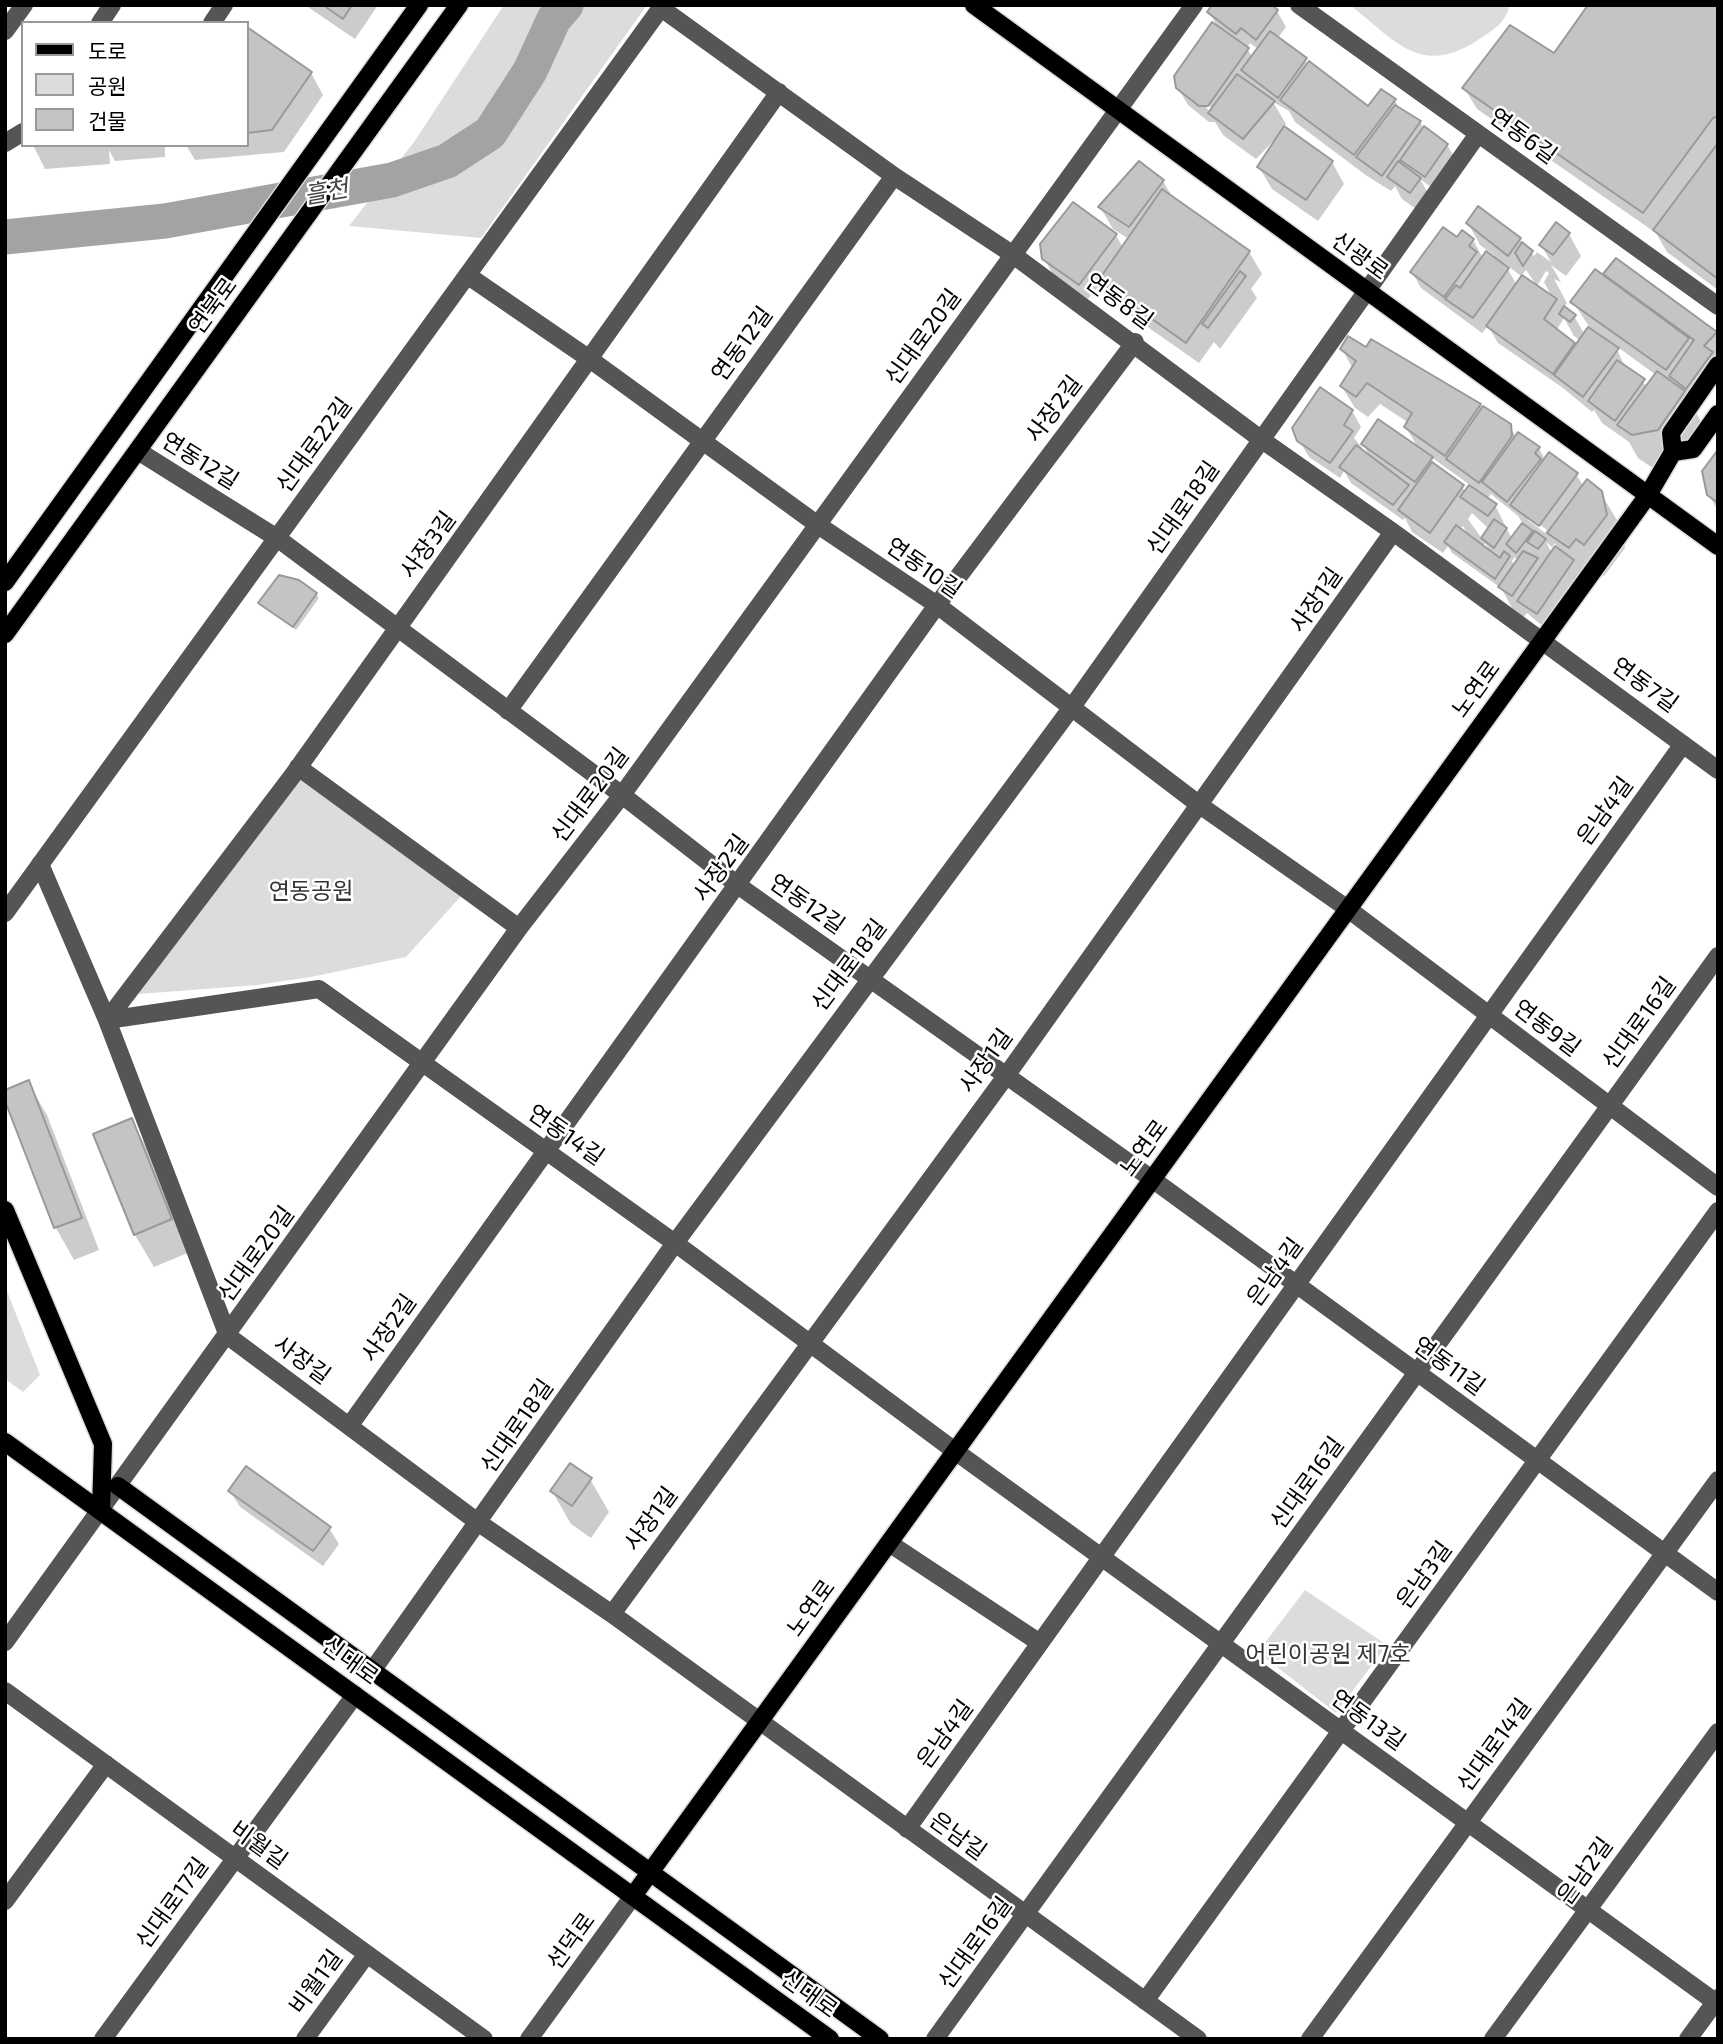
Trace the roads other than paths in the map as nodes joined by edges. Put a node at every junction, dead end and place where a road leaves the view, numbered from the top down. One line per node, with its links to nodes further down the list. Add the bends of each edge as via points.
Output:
1 (24, 5): 12 (street)
2 (113, 5): 10 (street)
3 (224, 5): 11 (street)
4 (419, 5): 36 (main road, 연북로)
5 (459, 5): 29 (main road, 연북로)
6 (974, 5): 14 (main road, 신광로)
7 (1194, 5): 14 (street, 신대로20길)
8 (1299, 5): 16 (street, 연동6길)
9 (662, 7): 13 (street, 연동8길); 20 (street, 신대로22길)
10 (101, 21)
11 (213, 21)
12 (5, 31)
13 (779, 92): 18 (street, 연동8길); 24 (street, 사장3길)
14 (1116, 108): 19 (street, 신대로20길); 21 (main road, 신광로)
15 (21, 133): 17 (street)
16 (1478, 134): 21 (street, 신대로18길); 22 (street, 연동6길)
17 (5, 143)
18 (894, 176): 19 (street, 연동8길); 28 (street, 연동12길)
19 (1012, 254): 23 (street, 연동8길); 32 (street, 신대로20길)
20 (467, 275): 24 (street, 연동10길); 34 (street, 신대로22길)
21 (1367, 291): 27 (street, 신대로18길); 31 (main road, 신광로)
22 (1718, 306)
23 (1135, 342): 27 (street, 연동8길); 37 (street, 사장2길)
24 (591, 360): 28 (street, 연동10길); 38 (street, 사장3길)
25 (1718, 365): 30 (main road, 노연로, via 1671,433)
26 (1718, 414): 30 (main road, via 1693,449)
27 (1262, 440): 33 (street, 연동8길); 41 (street, 신대로18길)
28 (702, 441): 32 (street, 연동10길); 42 (street, 연동12길)
29 (138, 451): 34 (street, 연동12길); 39 (main road, 연북로)
30 (1673, 453): 31 (main road, 노연로)
31 (1648, 495): 35 (main road, 신광로); 40 (main road, 노연로)
32 (818, 525): 37 (street, 연동10길); 46 (street, 신대로20길)
33 (1393, 532): 40 (street, 연동8길); 47 (street, 사장1길)
34 (277, 538): 38 (street, 연동12길); 48 (street, 신대로22길)
35 (1718, 546)
36 (5, 582)
37 (937, 606): 41 (street, 연동10길); 49 (street, 사장2길)
38 (398, 630): 42 (street, 연동12길); 44 (street, 사장3길)
39 (5, 634)
40 (1542, 640): 43 (street, 연동7길); 50 (main road, 노연로)
41 (1072, 707): 47 (street, 연동10길); 54 (street, 신대로18길)
42 (508, 710): 46 (street, 연동12길)
43 (1683, 744): 45 (street, 연동7길); 55 (street, 은남4길)
44 (298, 767): 52 (street); 56 (street, 사장3길)
45 (1718, 770)
46 (622, 794): 49 (street, 연동12길); 52 (street, 신대로20길)
47 (1201, 806): 50 (street, 연동10길); 58 (street, 사장1길)
48 (40, 864): 51 (street, 신대로22길); 56 (street)
49 (738, 886): 54 (street, 연동12길); 60 (street, 사장2길)
50 (1348, 909): 55 (street, 연동9길); 61 (main road, 노연로)
51 (5, 913)
52 (519, 928): 57 (street, 신대로20길)
53 (1718, 956): 59 (street, 신대로16길)
54 (870, 977): 58 (street, 연동12길); 65 (street, 신대로18길)
55 (1489, 1015): 59 (street, 연동9길); 66 (street, 은남4길)
56 (107, 1020): 57 (street, 연동14길, via 318,989); 67 (street)
57 (423, 1064): 60 (street, 연동14길); 67 (street, 신대로20길)
58 (1006, 1076): 61 (street, 연동12길); 68 (street, 사장1길)
59 (1610, 1106): 62 (street, 연동9길); 69 (street, 신대로16길)
60 (545, 1150): 65 (street, 연동14길); 70 (street, 사장2길)
61 (1152, 1179): 66 (street, 연동11길); 72 (main road, 노연로)
62 (1718, 1187)
63 (5, 1210): 76 (main road, via 103,1444)
64 (1718, 1211): 73 (street, 은남3길)
65 (675, 1243): 68 (street, 연동14길); 77 (street, 신대로18길)
66 (1296, 1285): 69 (street, 연동11길); 80 (street, 은남4길)
67 (228, 1336): 70 (street, 사장길); 75 (street, 신대로20길)
68 (810, 1342): 72 (street, 연동14길); 82 (street, 사장1길)
69 (1417, 1373): 73 (street, 연동11길); 85 (street, 신대로16길)
70 (350, 1425): 77 (street, 사장길)
71 (5, 1442): 76 (main road, 신대로)
72 (955, 1451): 78 (main road, 노연로); 80 (street, 연동13길)
73 (1537, 1461): 79 (street, 연동11길); 90 (street, 은남3길)
74 (1718, 1480): 79 (street, 신대로14길)
75 (118, 1486): 76 (street, 신대로20길); 86 (main road, 신대로)
76 (101, 1510): 83 (street, 신대로20길); 88 (main road, 신대로)
77 (479, 1523): 82 (street, 사장길); 86 (street, 신대로18길)
78 (889, 1543): 84 (street); 89 (main road, 노연로)
79 (1664, 1553): 81 (street, 연동11길); 93 (street, 신대로14길)
80 (1102, 1557): 84 (street, 은남4길); 85 (street, 연동13길)
81 (1718, 1592)
82 (612, 1614): 89 (street, 사장길)
83 (5, 1642)
84 (1040, 1643): 94 (street, 은남4길)
85 (1221, 1644): 90 (street, 연동13길); 100 (street, 신대로16길)
86 (372, 1671): 96 (main road, 신대로)
87 (5, 1691): 92 (street, 비월길)
88 (355, 1695): 95 (street, 신대로17길); 97 (main road, 신대로)
89 (759, 1723): 94 (street, 은남길); 96 (main road, 노연로)
90 (1341, 1731): 93 (street, 연동13길); 102 (street, 은남3길)
91 (1718, 1732): 99 (street, 은남2길)
92 (106, 1764): 95 (street, 비월길); 98 (street)
93 (1468, 1823): 99 (street, 연동13길); 112 (street, 신대로14길)
94 (907, 1829): 100 (street, 은남길)
95 (235, 1858): 101 (street, 비월길); 104 (street, 신대로17길)
96 (651, 1871): 97 (main road, 선덕로); 109 (main road, 신대로)
97 (633, 1896): 107 (street, 선덕로); 108 (main road, 신대로)
98 (5, 1901)
99 (1587, 1910): 103 (street, 연동13길); 113 (street, 은남2길)
100 (1025, 1914): 102 (street, 은남길); 110 (street, 신대로16길)
101 (367, 1954): 105 (street, 비월1길); 106 (street, 비월길)
102 (1145, 2001): 111 (street, 은남길)
103 (1717, 2002): 114 (street)
104 (103, 2039)
105 (305, 2039)
106 (484, 2039)
107 (529, 2039)
108 (830, 2039)
109 (880, 2039)
110 (935, 2039)
111 (1198, 2039)
112 (1310, 2039)
113 (1493, 2039)
114 (1688, 2039)

